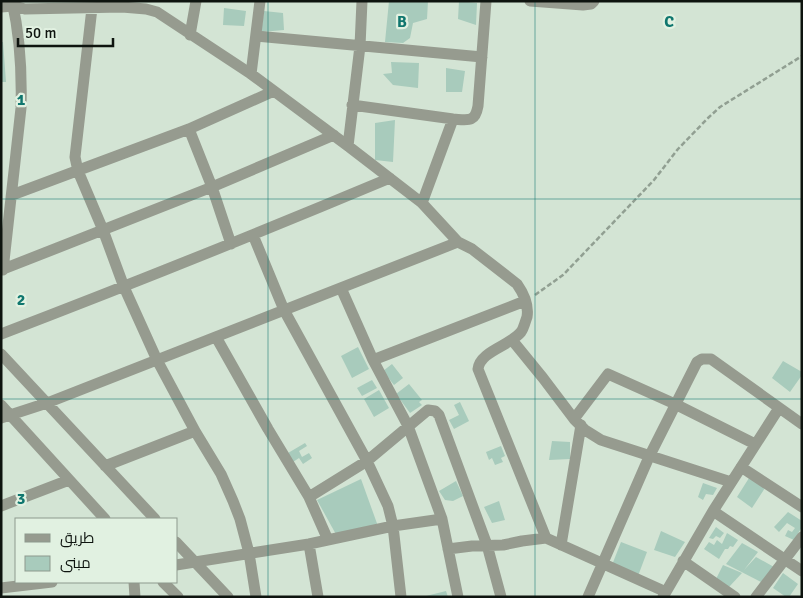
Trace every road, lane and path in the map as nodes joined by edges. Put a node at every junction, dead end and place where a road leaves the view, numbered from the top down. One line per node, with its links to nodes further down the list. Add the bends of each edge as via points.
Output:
1 (196, 1): 11 (street)
2 (260, 1): 12 (street)
3 (362, 1): 13 (street)
4 (486, 1): 14 (street)
5 (530, 1): 6 (street, via 583,5)
6 (594, 1)
7 (13, 4): 9 (street); 10 (street, via 25,9); 26 (street, via 22,83)
8 (122, 4): 10 (street); 11 (street, via 157,12)
9 (1, 7)
10 (92, 8): 23 (street, via 75,157)
11 (190, 35): 16 (street)
12 (256, 36): 13 (street); 16 (street)
13 (360, 46): 14 (street); 18 (street)
14 (482, 56): 19 (street, via 476,114 472,118)
15 (802, 56): 35 (path, via 720,107 563,276)
16 (251, 74): 17 (street)
17 (274, 91): 20 (street); 21 (street)
18 (352, 104): 19 (street); 22 (street)
19 (453, 119): 27 (street)
20 (189, 128): 23 (street); 25 (street)
21 (334, 135): 22 (street); 25 (street)
22 (348, 146): 24 (street)
23 (78, 171): 26 (street); 28 (street)
24 (390, 178): 27 (street); 29 (street)
25 (212, 187): 28 (street); 31 (street)
26 (12, 195): 32 (street)
27 (422, 203): 30 (street)
28 (103, 230): 32 (street); 33 (street)
29 (253, 235): 31 (street); 36 (street)
30 (458, 242): 34 (street); 35 (street, via 517,284)
31 (231, 244): 33 (street)
32 (2, 270)
33 (124, 287): 37 (street); 41 (street)
34 (341, 288): 36 (street); 42 (street)
35 (526, 301): 39 (street, via 525,323); 42 (street)
36 (284, 310): 38 (street); 54 (street)
37 (1, 334)
38 (216, 337): 41 (street); 59 (street)
39 (512, 340): 48 (street); 68 (street, via 484,357 478,368)
40 (1, 354): 43 (street)
41 (157, 360): 43 (street); 51 (street)
42 (374, 360): 50 (street)
43 (47, 403): 47 (street); 55 (street)
44 (675, 404): 46 (street, via 697,362 711,359); 48 (street, via 608,374); 52 (street); 53 (street)
45 (1, 405): 47 (street)
46 (779, 408): 49 (street); 52 (street)
47 (6, 417): 57 (street)
48 (578, 422): 53 (street, via 601,440); 73 (street)
49 (801, 422)
50 (408, 426): 54 (street); 65 (street); 72 (street, via 428,410 439,415)
51 (195, 430): 55 (street); 75 (street, via 233,501)
52 (755, 444): 56 (street)
53 (649, 457): 58 (street); 79 (street)
54 (367, 461): 59 (street); 66 (street, via 388,506)
55 (105, 466): 64 (street)
56 (741, 467): 58 (street); 61 (street)
57 (69, 480): 60 (street); 63 (street)
58 (731, 482): 62 (street)
59 (309, 497): 69 (street)
60 (1, 506)
61 (802, 507)
62 (713, 511): 76 (street); 77 (street)
63 (104, 518)
64 (154, 518)
65 (442, 519): 66 (street); 74 (street)
66 (393, 526): 69 (street); 92 (street)
67 (802, 537): 76 (street)
68 (546, 538): 72 (street); 73 (street)
69 (328, 540): 71 (street)
70 (178, 544): 78 (street)
71 (309, 544): 75 (street); 91 (street)
72 (487, 545): 74 (street); 94 (street)
73 (561, 545): 79 (street)
74 (448, 549): 93 (street)
75 (249, 553): 78 (street); 90 (street)
76 (784, 560): 81 (street); 97 (street)
77 (683, 561): 86 (street); 96 (street)
78 (195, 562): 80 (street); 89 (street)
79 (602, 564): 86 (street); 95 (street)
80 (178, 565)
81 (802, 571)
82 (44, 583): 85 (street)
83 (134, 583): 87 (street)
84 (164, 583): 88 (street)
85 (1, 588)
86 (664, 594)
87 (135, 597)
88 (178, 597)
89 (228, 597)
90 (256, 597)
91 (318, 597)
92 (401, 597)
93 (458, 597)
94 (501, 597)
95 (588, 597)
96 (735, 597)
97 (756, 597)

